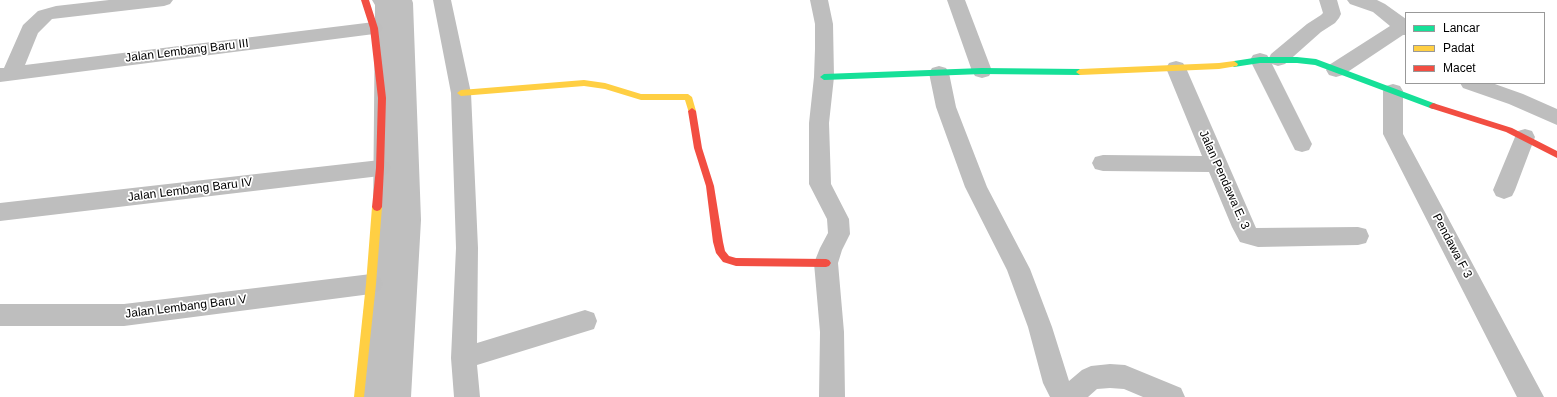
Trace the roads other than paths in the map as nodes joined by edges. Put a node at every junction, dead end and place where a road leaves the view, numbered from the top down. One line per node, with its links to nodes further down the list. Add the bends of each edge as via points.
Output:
1 (164, 0): 14 (street, via 45,15 30,30)
2 (364, 0): 9 (street)
3 (442, 0): 19 (street)
4 (819, 0): 16 (street, via 824,24)
5 (956, 0): 12 (street)
6 (1328, 0): 10 (street, via 1332,14 1328,19)
7 (1356, 0): 8 (street, via 1379,8)
8 (1404, 27): 13 (street)
9 (374, 28): 14 (street, Jalan Lembang Baru III); 26 (street, via 382,98)
10 (1269, 59): 11 (street, via 1219,66); 13 (street, via 1316,62); 22 (street)
11 (1176, 68): 12 (street, via 1069,72); 25 (street, Jalan Pendawa E. 3)
12 (982, 70): 15 (street)
13 (1336, 70): 18 (street)
14 (6, 74)
15 (939, 74): 16 (street); 38 (street, via 946,107 962,150 980,193 1018,269 1040,327 1056,383)
16 (824, 77): 30 (street, via 819,123 820,184 838,220 839,234)
17 (1473, 84): 20 (street)
18 (1393, 91): 21 (street); 41 (street, Pendawa F 3, via 1393,134)
19 (461, 93): 30 (street, via 584,83 605,86 641,97 688,98 698,148 710,186 718,242 726,259 736,262); 34 (street, via 467,248)
20 (1557, 117)
21 (1525, 137): 23 (street); 27 (street)
22 (1302, 144)
23 (1557, 154)
24 (1103, 163): 25 (street)
25 (1217, 164): 29 (street, Jalan Pendawa E. 3, via 1248,235 1258,238)
26 (380, 168): 28 (street, Jalan Lembang Baru IV); 31 (street)
27 (1504, 190)
28 (0, 212)
29 (1358, 236)
30 (826, 263): 37 (street, via 832,332)
31 (371, 284): 32 (street, Jalan Lembang Baru V, via 124,315); 35 (street)
32 (0, 315)
33 (585, 321): 34 (street)
34 (464, 358): 36 (street)
35 (359, 397)
36 (467, 397)
37 (832, 397)
38 (1064, 397)
39 (1070, 397): 40 (street, via 1091,378 1110,376 1125,377)
40 (1172, 397)
41 (1531, 397)

